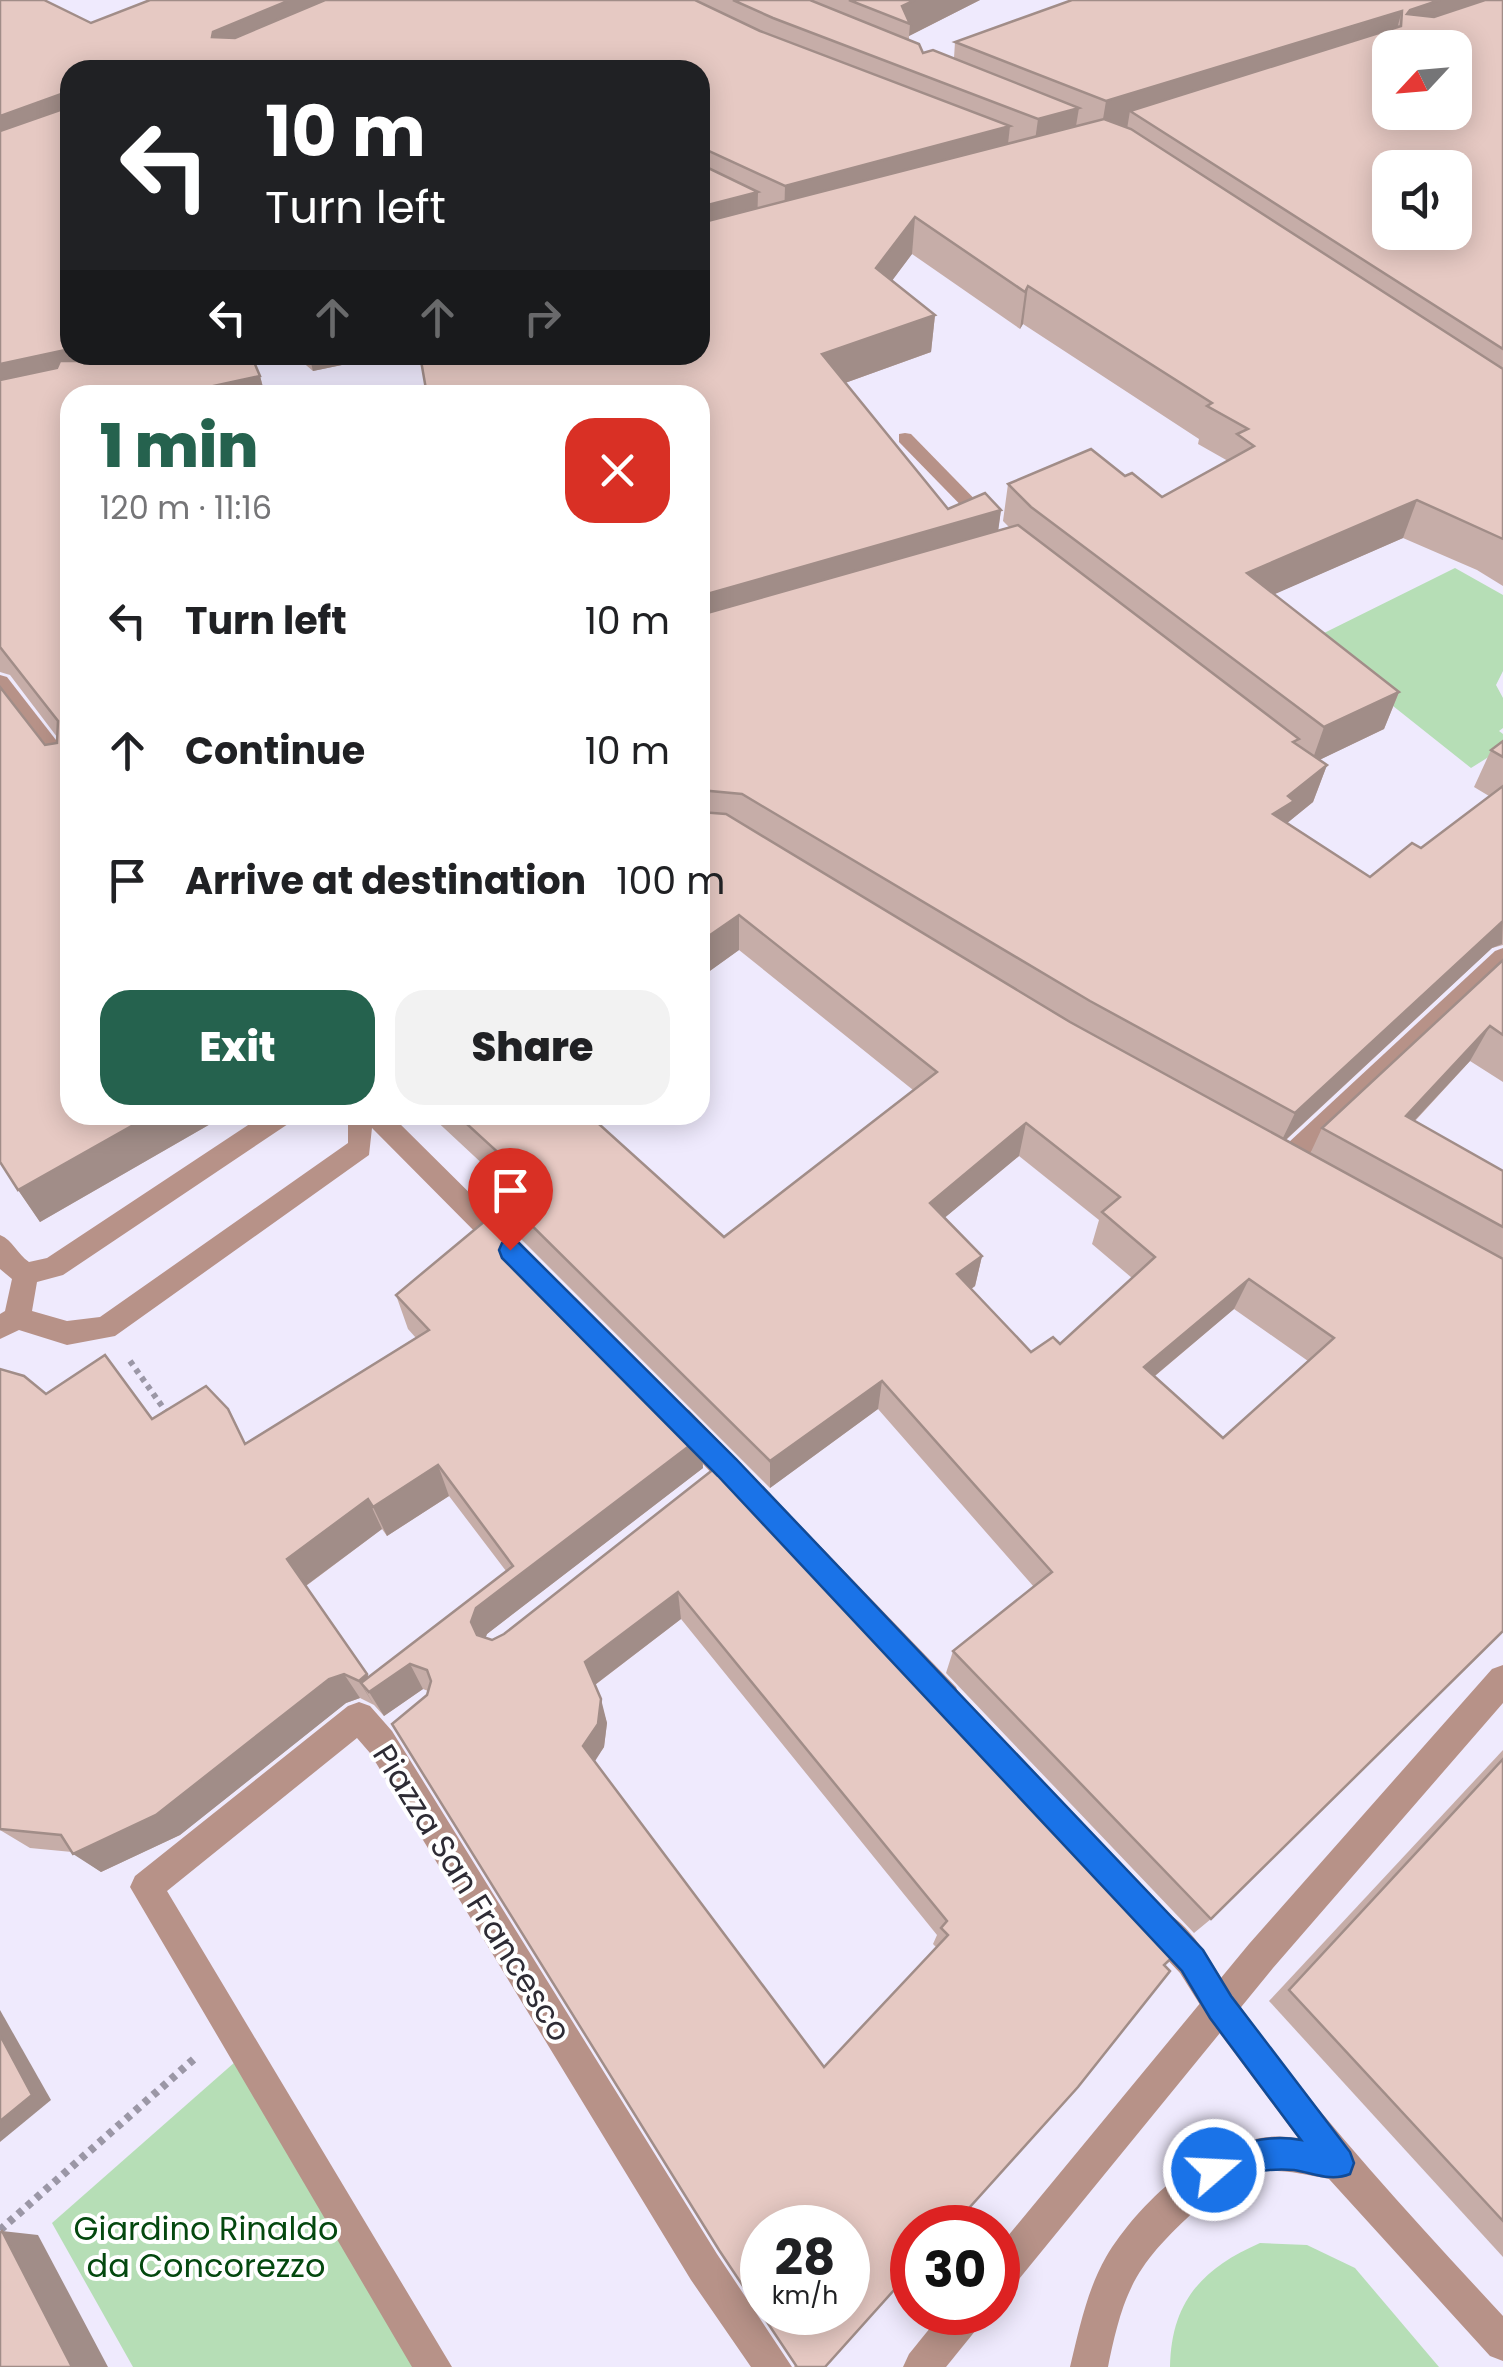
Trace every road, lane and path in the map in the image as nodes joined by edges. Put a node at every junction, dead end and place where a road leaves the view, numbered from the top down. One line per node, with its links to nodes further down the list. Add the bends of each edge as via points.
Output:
1 (905, 438): 2 (street)
2 (1002, 537)
3 (0, 682): 4 (street)
4 (60, 761)
5 (1503, 958): 9 (street)
6 (267, 1125): 12 (street, via 54,1267)
7 (360, 1125): 14 (street, via 360,1148)
8 (385, 1125): 11 (street)
9 (1283, 1163)
10 (0, 1246): 12 (street)
11 (530, 1270)
12 (26, 1274): 13 (street)
13 (9, 1323): 14 (street, via 67,1332)
14 (106, 1328): 16 (path)
15 (657, 1397): 17 (street)
16 (180, 1431)
17 (727, 1468): 18 (street); 20 (street)
18 (697, 1492)
19 (1503, 1680): 24 (street)
20 (960, 1714)
21 (410, 1719): 22 (street)
22 (381, 1742): 25 (street, Piazza San Francesco, via 360,1717 146,1886); 32 (street, Piazza San Francesco, via 704,2267)
23 (1138, 1903): 24 (street, via 1192,1961)
24 (1220, 2007): 26 (street); 28 (street)
25 (230, 2028): 27 (path); 31 (street, Piazza San Francesco)
26 (1338, 2163): 30 (street); 34 (street, via 1251,2155 1202,2180 1144,2234 1118,2273)
27 (0, 2230)
28 (1020, 2249)
29 (948, 2335): 33 (street)
30 (1503, 2342)
31 (433, 2367)
32 (773, 2367)
33 (922, 2367)
34 (1089, 2367)

